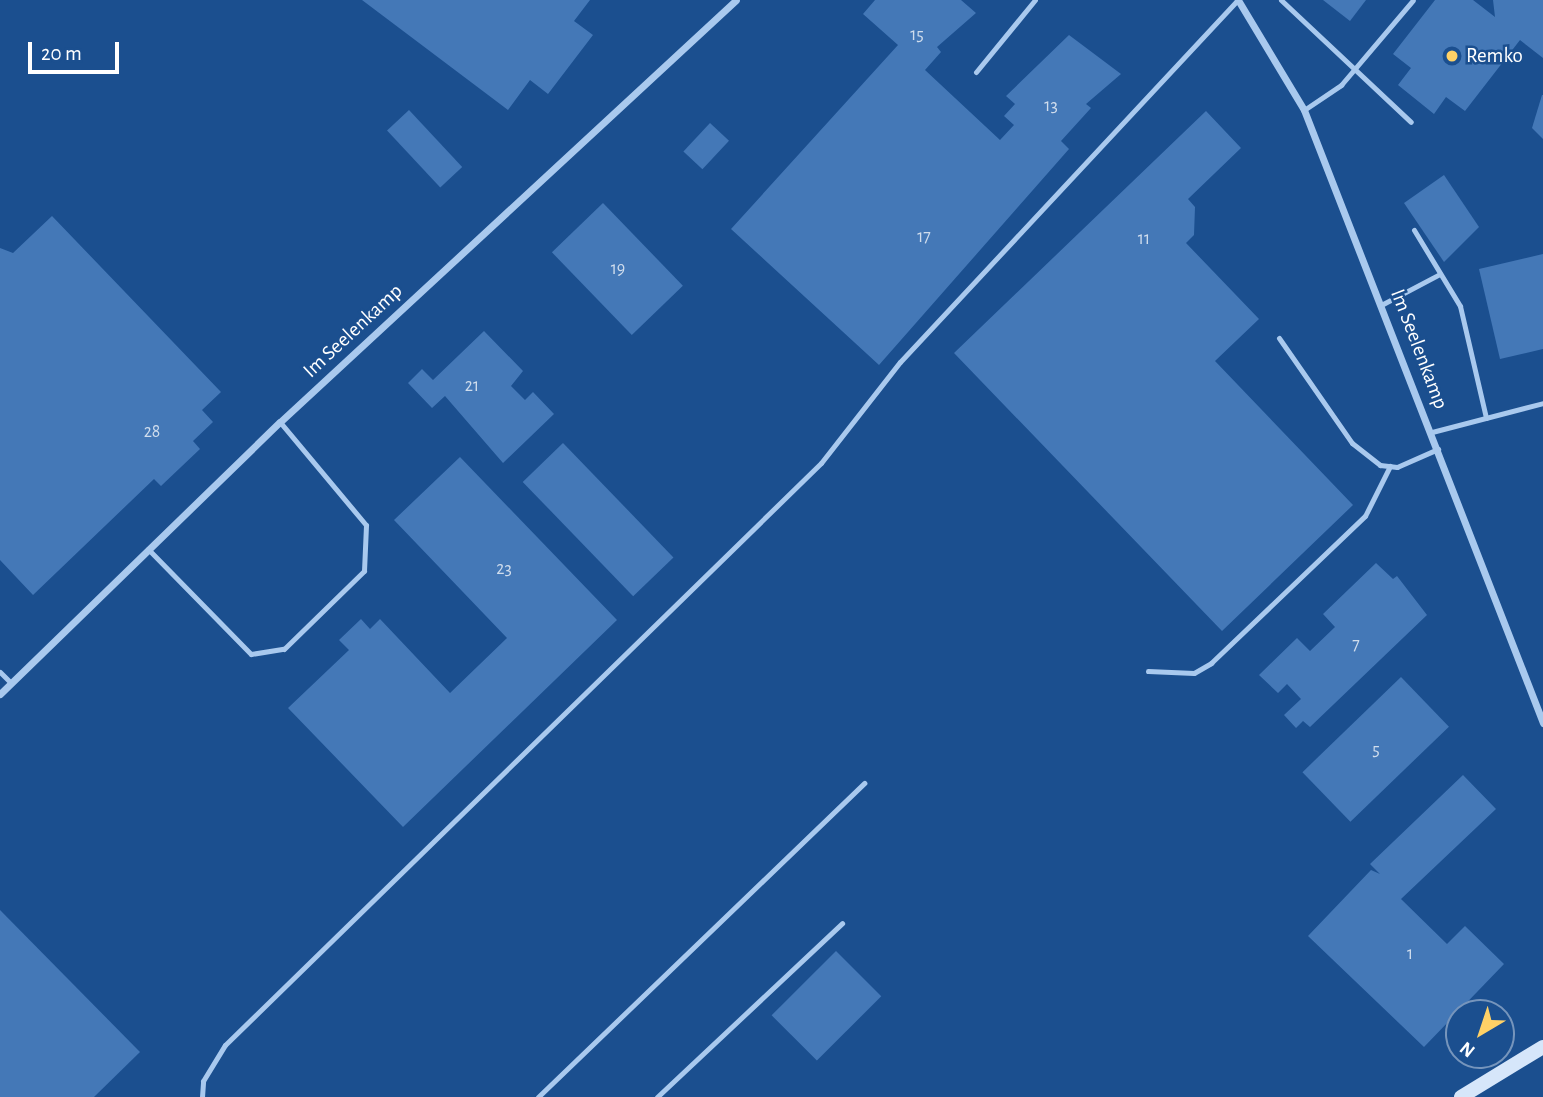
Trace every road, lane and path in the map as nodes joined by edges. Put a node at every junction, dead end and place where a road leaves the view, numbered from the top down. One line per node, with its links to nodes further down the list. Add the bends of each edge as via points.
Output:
1 (736, 0): 16 (street, Im Seelenkamp)
2 (1035, 0): 7 (lane)
3 (1238, 0): 8 (street, Im Seelenkamp); 29 (lane, via 900,362 821,463 225,1045 203,1080)
4 (1281, 0): 6 (lane)
5 (1413, 0): 6 (lane)
6 (1357, 69): 8 (lane); 9 (lane)
7 (976, 72)
8 (1304, 110): 12 (street, Im Seelenkamp)
9 (1411, 122)
10 (1414, 230): 11 (lane)
11 (1440, 274): 12 (lane); 15 (lane, via 1460,306)
12 (1382, 304): 17 (street, Im Seelenkamp)
13 (1279, 338): 19 (lane, via 1352,443)
14 (1543, 403): 15 (lane)
15 (1486, 418): 17 (lane)
16 (280, 422): 20 (street, Im Seelenkamp); 20 (lane, via 366,525 364,571 344,591 284,649 251,654)
17 (1432, 432): 18 (street, Im Seelenkamp)
18 (1438, 449): 19 (lane); 25 (street, Im Seelenkamp)
19 (1390, 466): 21 (lane, via 1365,516 1212,663 1194,673)
20 (148, 550): 23 (street, Im Seelenkamp)
21 (1148, 671)
22 (0, 672): 23 (lane)
23 (11, 683): 24 (street, Im Seelenkamp)
24 (0, 694)
25 (1543, 721)
26 (864, 783): 30 (lane)
27 (842, 923): 31 (lane)
28 (1543, 1047): 32 (street)
29 (202, 1097)
30 (538, 1097)
31 (657, 1097)
32 (1461, 1097)

